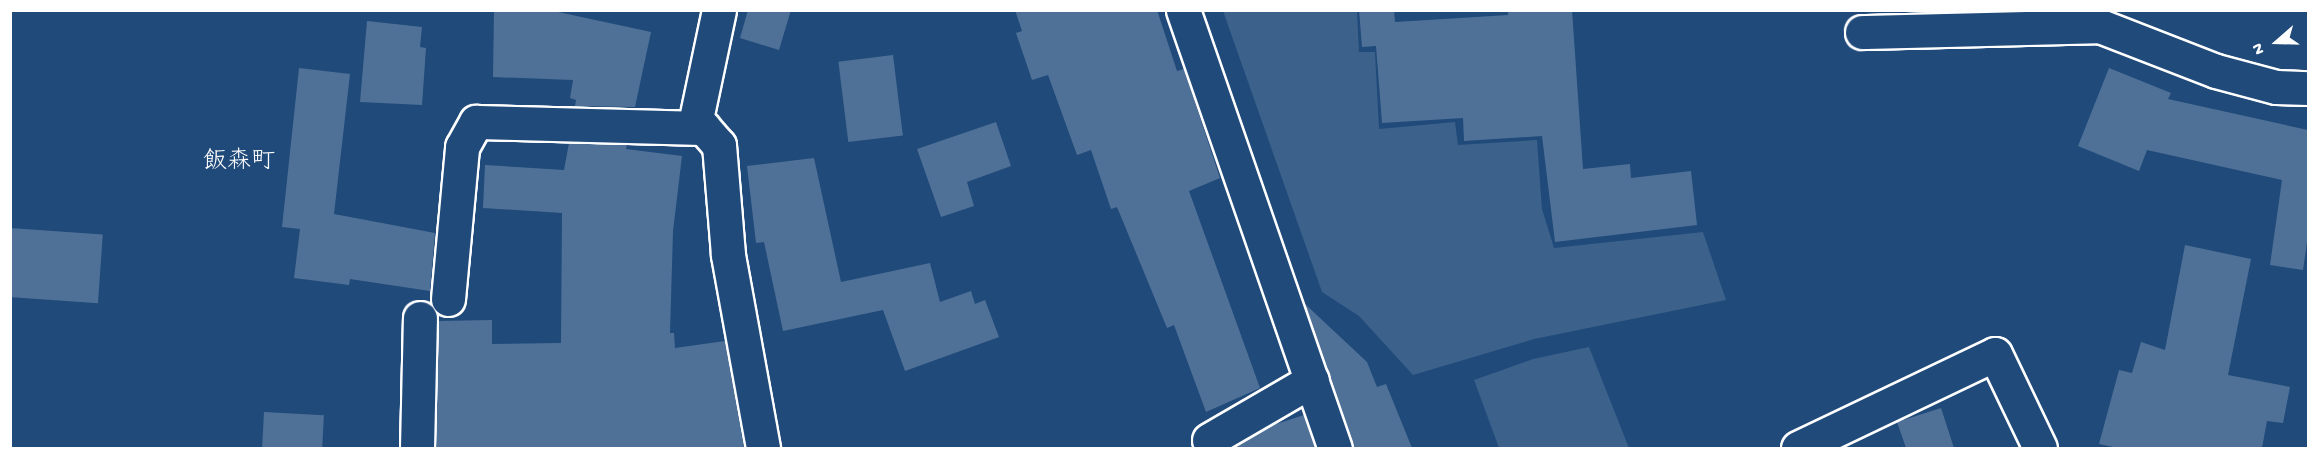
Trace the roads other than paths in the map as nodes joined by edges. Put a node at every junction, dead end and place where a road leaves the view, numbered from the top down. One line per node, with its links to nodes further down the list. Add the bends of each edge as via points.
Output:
1 (719, 10): 6 (street, via 696,119)
2 (1183, 10): 9 (street)
3 (2088, 18): 4 (street); 5 (street, via 2216,71 2276,87)
4 (1862, 32)
5 (2308, 88)
6 (704, 128): 7 (street, via 476,122 462,147); 12 (street, via 719,146 728,255)
7 (448, 299)
8 (420, 318): 11 (street)
9 (1312, 380): 10 (street); 13 (street)
10 (1209, 440)
11 (417, 448)
12 (763, 448)
13 (1335, 448)
14 (1798, 448): 15 (street, via 1995,354)
15 (2040, 448)

